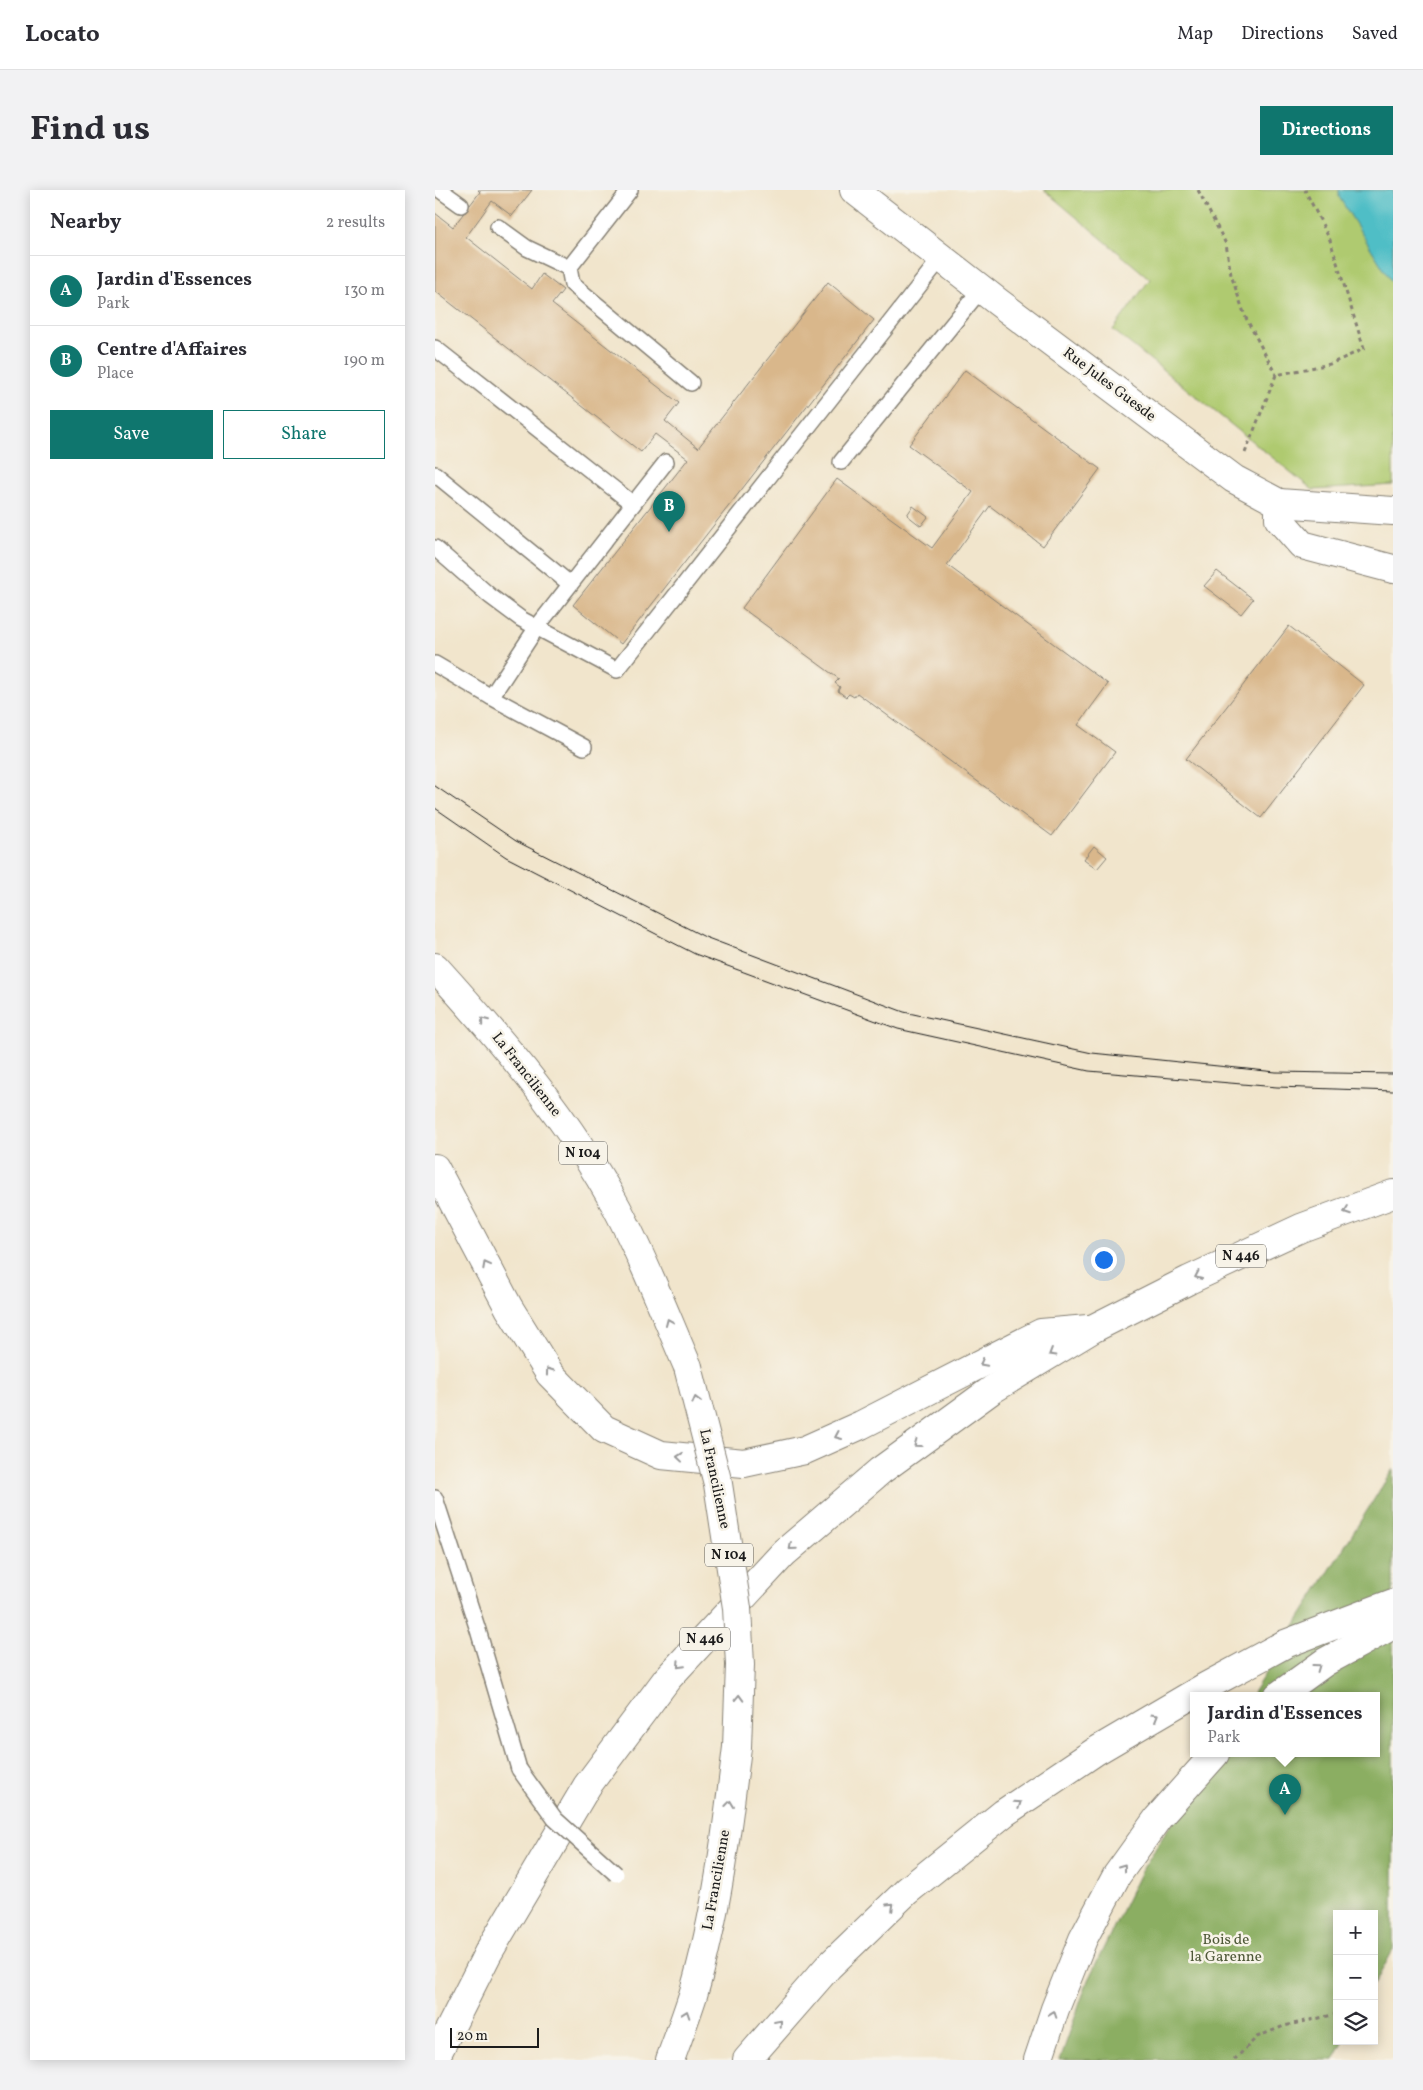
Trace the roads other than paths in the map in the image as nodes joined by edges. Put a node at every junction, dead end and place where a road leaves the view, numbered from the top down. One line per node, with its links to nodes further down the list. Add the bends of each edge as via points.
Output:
1 (440, 190): 4 (lane)
2 (630, 190): 7 (lane)
3 (854, 190): 6 (main road, Rue Jules Guesde)
4 (461, 205)
5 (498, 227): 7 (lane, via 527,248)
6 (941, 258): 8 (main road, Rue Jules Guesde); 20 (lane, via 617,670)
7 (569, 268): 10 (lane, via 572,284)
8 (981, 289): 12 (lane); 14 (main road, Rue Jules Guesde, via 1234,478)
9 (435, 348): 15 (lane)
10 (691, 383)
11 (666, 462): 15 (lane)
12 (841, 462)
13 (435, 474): 19 (lane)
14 (1279, 503): 16 (main road, Rue Jules Guesde); 18 (main road, via 1279,519 1302,545)
15 (633, 504): 19 (lane)
16 (1393, 511)
17 (435, 548): 20 (lane, via 490,596)
18 (1393, 569)
19 (570, 584): 20 (lane)
20 (537, 627): 22 (lane)
21 (435, 664): 22 (lane)
22 (491, 698): 23 (lane)
23 (584, 747)
24 (435, 966): 37 (main road, La Francilienne / N 104, one-way to 24, bridge, via 693,1994 711,1919 726,1838 737,1747 740,1665 737,1608 718,1484 688,1367 617,1208 576,1141 520,1066)
25 (435, 1168): 27 (main road, one-way to 25, via 1041,1333 805,1450 744,1464 661,1455 604,1429 550,1374 509,1308)
26 (1393, 1194): 27 (main road, N 446, one-way to 27, via 1301,1228)
27 (1094, 1328): 36 (main road, N 446, one-way to 36, via 993,1389 880,1471 784,1553 667,1680 587,1786 488,1953)
28 (435, 1498): 35 (lane, bridge, via 519,1769 555,1819)
29 (1393, 1602): 31 (main road, one-way to 29, via 1285,1644)
30 (1393, 1625): 32 (main road, one-way to 30, via 1325,1662)
31 (1197, 1692)
32 (1284, 1692)
33 (1190, 1696): 38 (main road, one-way to 33, via 828,1967 907,1891 1004,1813 1096,1750)
34 (1212, 1757): 39 (main road, one-way to 34, via 1083,1939 1117,1875 1158,1818)
35 (616, 1874)
36 (435, 2058)
37 (670, 2060)
38 (747, 2060)
39 (1038, 2060)

